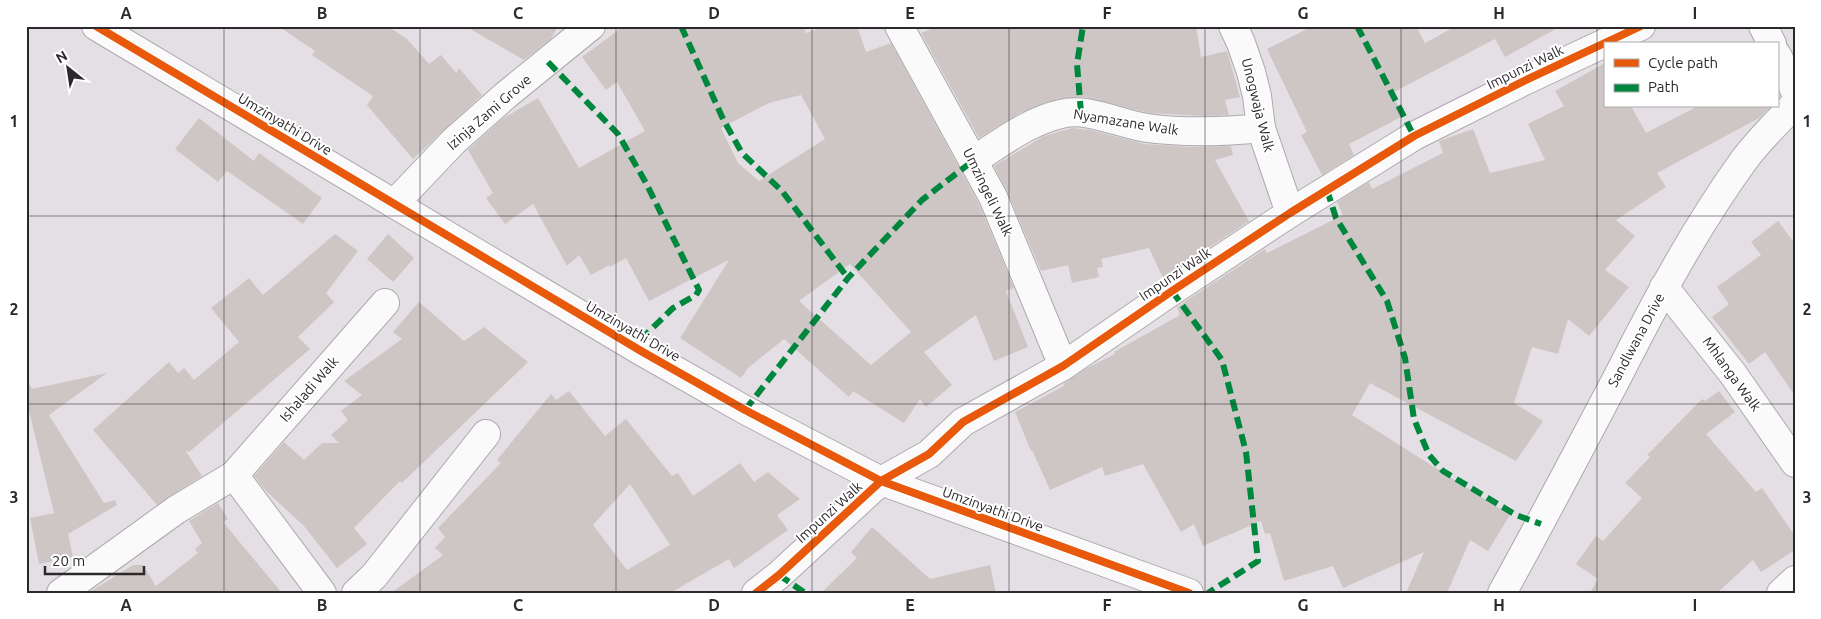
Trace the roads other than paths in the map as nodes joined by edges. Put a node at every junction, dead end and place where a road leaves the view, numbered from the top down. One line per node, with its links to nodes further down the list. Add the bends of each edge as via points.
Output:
1 (96, 26): 15 (street, Umzinyathi Drive)
2 (591, 26): 15 (street, Izinja Zami Grove, via 454,141)
3 (899, 26): 14 (street, Umzingeli Walk)
4 (1233, 26): 13 (street, Unogwaja Walk, via 1252,72)
5 (1641, 26): 7 (street, Impunzi Walk)
6 (1763, 26): 8 (street)
7 (1607, 42)
8 (1771, 42)
9 (1604, 43): 16 (street, Impunzi Walk, via 1414,136)
10 (1778, 57): 11 (street)
11 (1795, 91)
12 (1795, 104): 17 (street, Sandlwana Drive, via 1745,159 1699,226)
13 (1261, 128): 14 (street, Nyamazane Walk, via 1195,132 1146,128 1081,113 1063,113 1026,128); 16 (street, Unogwaja Walk)
14 (974, 160): 19 (street, Umzingeli Walk, via 993,197)
15 (394, 204): 23 (street, Umzinyathi Drive, via 640,351)
16 (1290, 213): 19 (street, Impunzi Walk)
17 (1664, 288): 21 (street, Mhlanga Walk, via 1733,374); 30 (street, Sandlwana Drive)
18 (385, 303): 22 (street, Ishaladi Walk)
19 (1063, 366): 23 (street, Impunzi Walk, via 963,422 929,454)
20 (486, 434): 27 (street, via 374,576)
21 (1795, 463)
22 (234, 475): 25 (street, Ishaladi Walk, via 176,510); 26 (street)
23 (881, 482): 28 (street, Impunzi Walk); 29 (street, Umzinyathi Drive)
24 (1795, 580): 31 (street)
25 (61, 593)
26 (322, 593)
27 (356, 593)
28 (756, 593)
29 (1189, 593)
30 (1502, 593)
31 (1781, 593)

